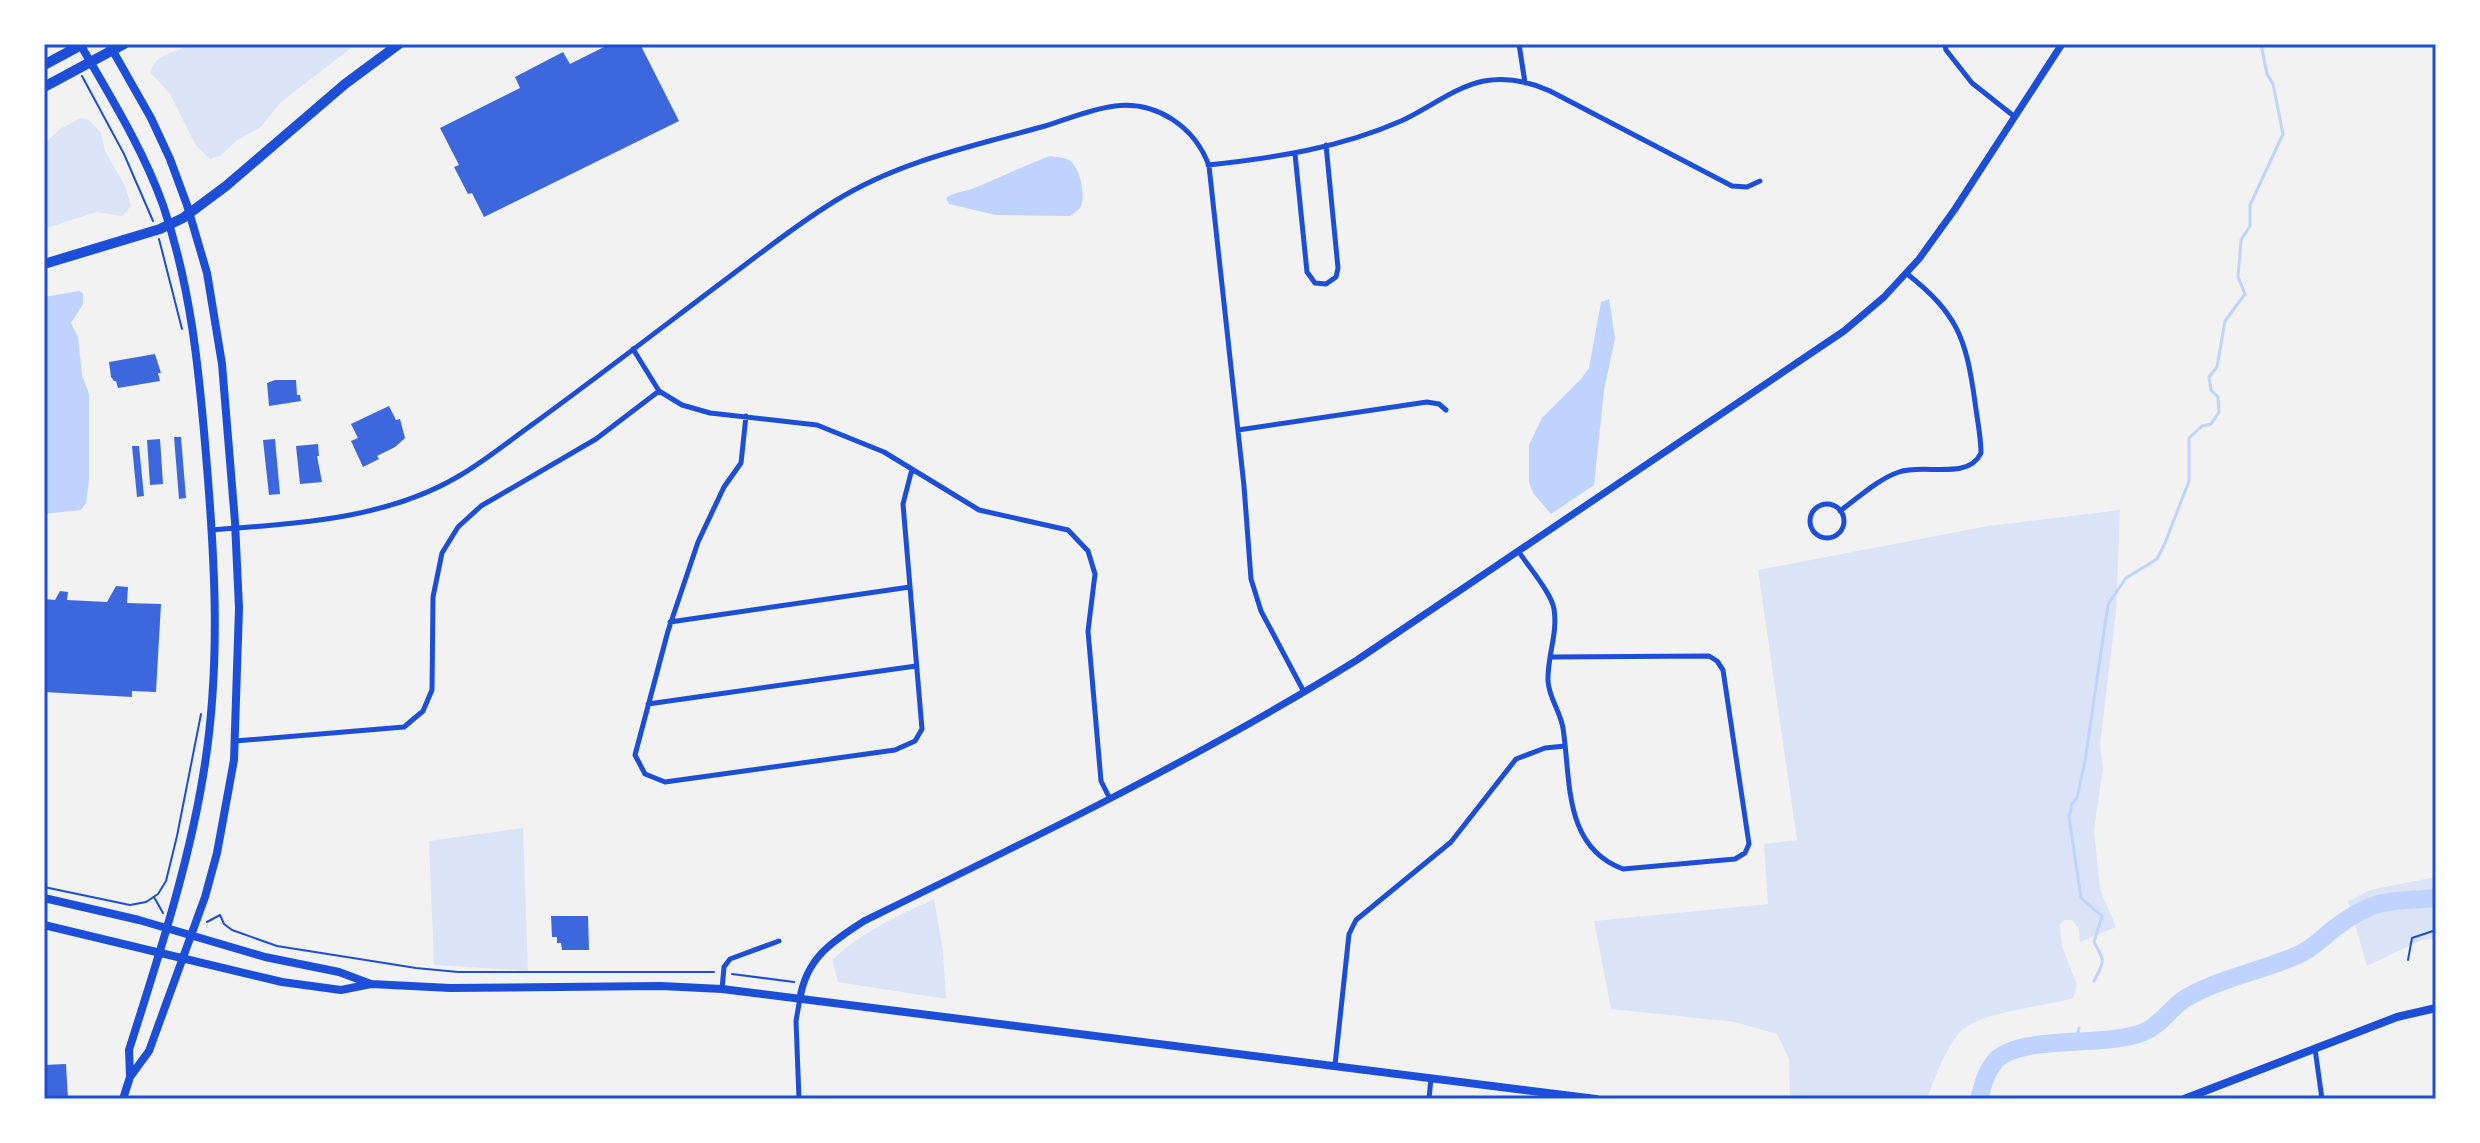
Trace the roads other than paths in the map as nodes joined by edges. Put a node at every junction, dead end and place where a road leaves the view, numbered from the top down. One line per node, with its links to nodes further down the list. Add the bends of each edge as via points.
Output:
1 (81, 44): 8 (highway); 17 (main road, via 136,145)
2 (109, 44): 16 (main road, via 161,138)
3 (124, 44): 10 (highway)
4 (399, 44): 16 (highway)
5 (1519, 44): 9 (street)
6 (1945, 44): 11 (street, via 1972,83)
7 (2062, 44): 11 (street)
8 (44, 65)
9 (1525, 83): 12 (street, via 1480,82 1399,122); 15 (street, via 1558,95 1731,186)
10 (44, 87)
11 (2015, 117): 19 (street)
12 (1326, 145): 13 (street); 13 (street, via 1338,268 1325,284 1313,282 1307,272)
13 (1295, 154): 14 (street)
14 (1208, 165): 20 (street, via 1188,131 1138,106 1073,117 916,163 835,200); 24 (street)
15 (1760, 181)
16 (190, 213): 17 (highway); 27 (main road, via 217,328)
17 (169, 225): 18 (highway); 28 (main road, via 194,334)
18 (44, 264)
19 (1906, 273): 26 (street, via 1942,305 1961,334 1981,453 1968,467 1895,473); 29 (street, via 1844,331)
20 (633, 349): 21 (street); 27 (street, via 437,487 332,519)
21 (659, 391): 23 (street, via 682,405); 36 (street, via 596,439 481,506 458,527 442,553 433,597 432,690 423,711 404,727)
22 (1446, 410): 24 (street, via 1427,402)
23 (746, 416): 25 (street, via 817,425); 31 (street, via 741,463 698,542)
24 (1238, 430): 34 (street, via 1253,588)
25 (912, 469): 30 (street, via 903,504); 38 (street, via 979,510 1068,530 1088,551 1095,574 1088,631 1101,781)
26 (1840, 511): 26 (street, via 1831,505 1815,509 1810,519 1815,534 1836,535 1843,526)
27 (236, 528): 28 (street); 36 (main road)
28 (213, 530): 41 (main road, via 211,722 195,818)
29 (1519, 552): 32 (street, via 1554,605); 34 (street)
30 (910, 587): 31 (street); 33 (street)
31 (670, 622): 35 (street)
32 (1552, 657): 37 (street, via 1548,680); 37 (street, via 1709,656 1717,661 1723,670 1749,844 1745,853 1735,859 1623,869 1606,863 1590,849 1577,823)
33 (916, 666): 35 (street); 35 (street, via 922,729 915,741 895,750 711,777 665,782 645,774 635,755)
34 (1304, 693): 38 (street)
35 (647, 704)
36 (235, 741): 42 (main road, via 217,853)
37 (1565, 746): 51 (street, via 1516,759 1451,842 1356,920 1349,934)
38 (1110, 800): 48 (street, via 864,921 816,958)
39 (44, 898): 41 (main road)
40 (44, 925): 44 (main road)
41 (167, 928): 42 (main road); 44 (main road)
42 (191, 935): 45 (main road); 46 (main road)
43 (779, 941): 47 (street, via 726,962)
44 (160, 952): 45 (main road); 52 (main road, via 129,1050)
45 (183, 958): 46 (main road, via 318,988); 52 (main road, via 149,1051)
46 (371, 984): 47 (main road)
47 (722, 989): 48 (main road)
48 (800, 998): 51 (main road); 55 (street)
49 (2436, 1008): 50 (main road)
50 (2315, 1048): 58 (main road); 59 (street)
51 (1335, 1065): 53 (main road)
52 (130, 1077): 54 (main road)
53 (1431, 1077): 56 (street); 57 (main road)
54 (123, 1099)
55 (799, 1099)
56 (1429, 1099)
57 (1596, 1099)
58 (2184, 1099)
59 (2322, 1099)

